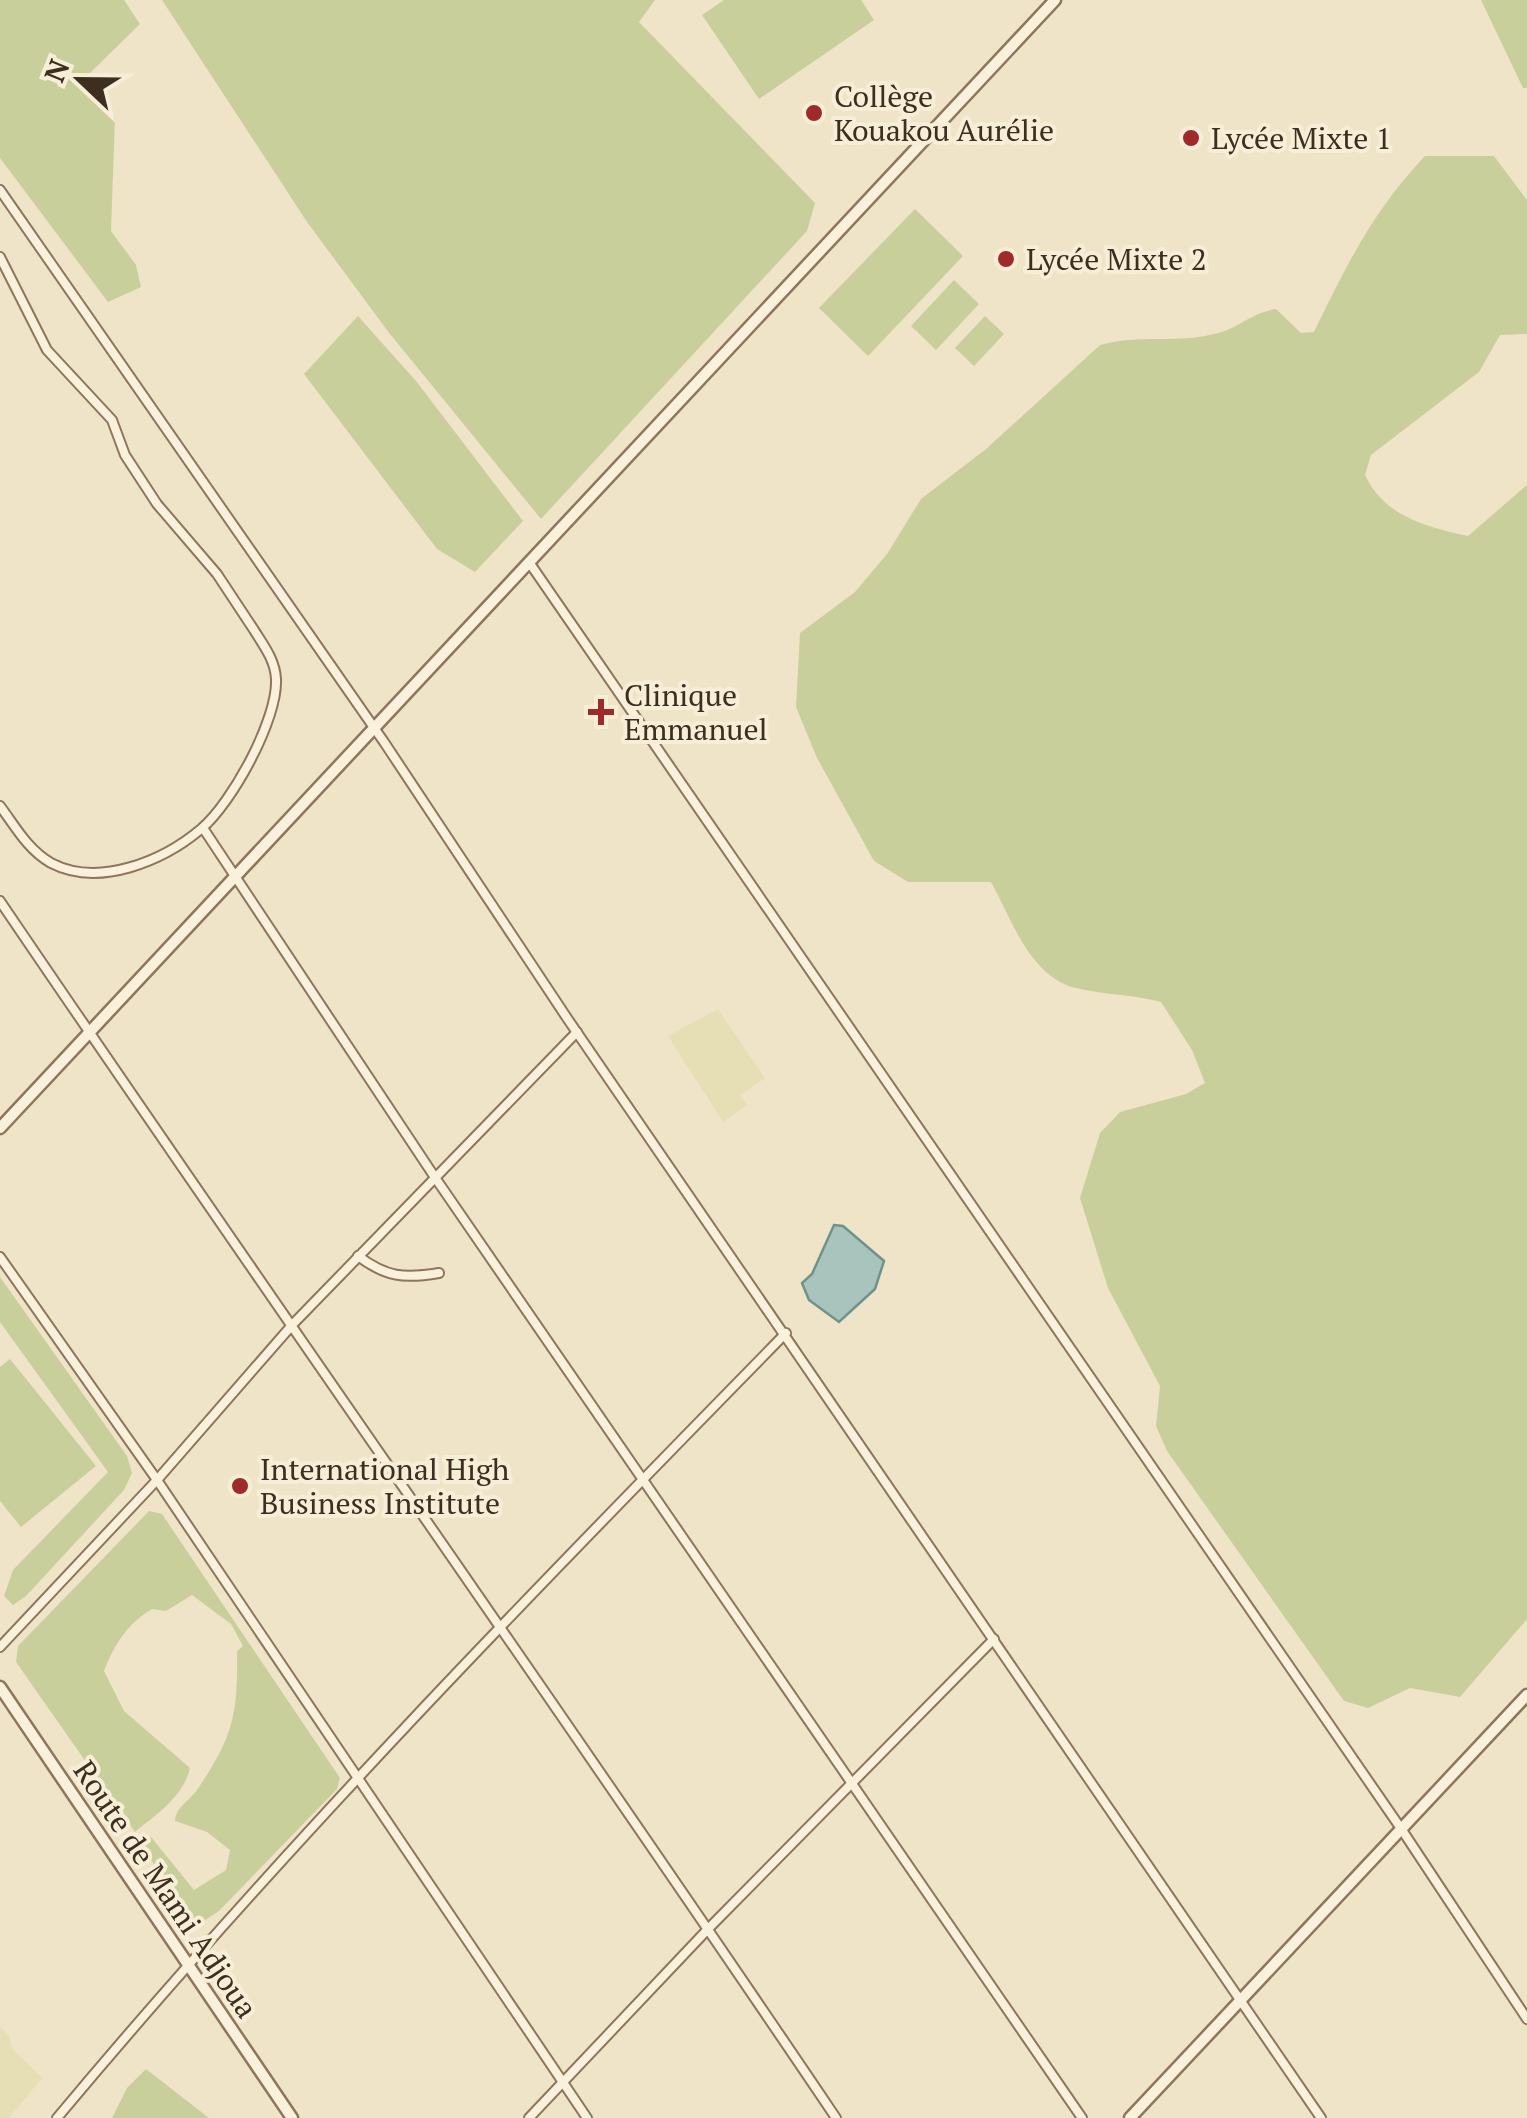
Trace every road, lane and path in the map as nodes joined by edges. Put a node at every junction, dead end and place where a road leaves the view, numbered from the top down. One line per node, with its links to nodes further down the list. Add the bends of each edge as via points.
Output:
1 (1055, 0): 4 (street)
2 (0, 190): 5 (street)
3 (0, 257): 7 (street, via 46,350 112,420 124,456 217,574 272,659 269,720)
4 (531, 565): 5 (street); 28 (street)
5 (375, 730): 8 (street); 10 (street)
6 (0, 806): 7 (street, via 42,856 102,874 166,853)
7 (204, 828): 8 (street)
8 (235, 878): 11 (street); 13 (street)
9 (0, 902): 11 (street)
10 (578, 1032): 13 (street); 18 (street)
11 (89, 1033): 12 (street); 17 (street)
12 (0, 1128)
13 (434, 1176): 14 (street); 19 (street)
14 (358, 1256): 16 (street, via 384,1274); 17 (street)
15 (0, 1257): 20 (street)
16 (438, 1272)
17 (293, 1324): 20 (street); 21 (street)
18 (786, 1334): 19 (street); 22 (street)
19 (644, 1478): 21 (street); 27 (street)
20 (157, 1480): 23 (street); 26 (street)
21 (502, 1626): 26 (street); 29 (street)
22 (994, 1639): 27 (street); 31 (street)
23 (0, 1647)
24 (0, 1687): 30 (street, Route de Mami Adjoua)
25 (1527, 1695): 28 (street)
26 (358, 1780): 30 (street); 33 (street)
27 (853, 1786): 29 (street); 39 (street)
28 (1402, 1830): 31 (street); 32 (street)
29 (708, 1928): 33 (street); 38 (street)
30 (188, 1964): 34 (street); 35 (street, Route de Mami Adjoua)
31 (1240, 2004): 40 (street); 41 (street)
32 (1527, 2020)
33 (563, 2082): 36 (street); 37 (street)
34 (57, 2118)
35 (292, 2118)
36 (529, 2118)
37 (587, 2118)
38 (836, 2118)
39 (1082, 2118)
40 (1130, 2118)
41 (1321, 2118)

